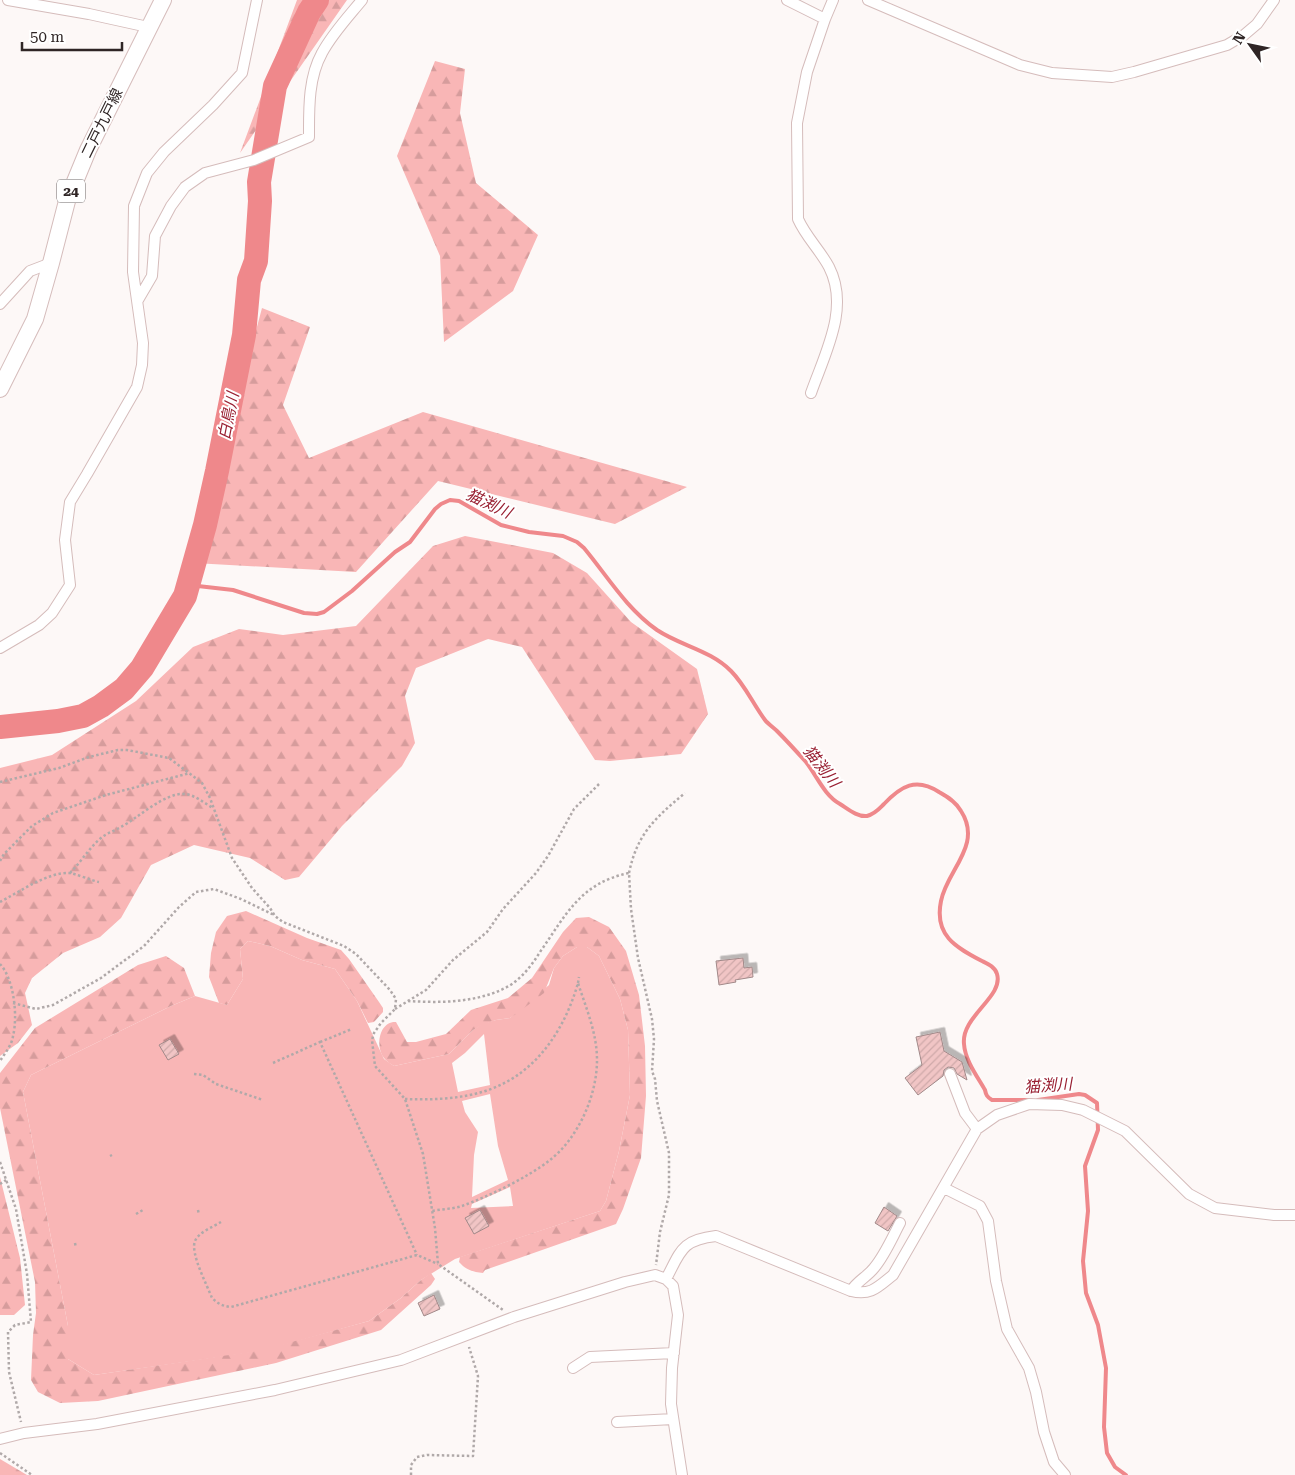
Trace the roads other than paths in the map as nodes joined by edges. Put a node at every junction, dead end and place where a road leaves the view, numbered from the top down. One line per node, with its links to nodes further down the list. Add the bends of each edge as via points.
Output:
1 (8, 0): 10 (street)
2 (162, 0): 10 (main road, 二戸九戸線 / 24)
3 (257, 0): 12 (street, via 242,73 147,173 134,206 133,272)
4 (362, 0): 12 (street, via 321,54 312,82 309,138 254,160 204,173 185,187 170,206 155,236 152,276)
5 (787, 0): 9 (street)
6 (833, 0): 9 (street)
7 (868, 0): 8 (street, via 1020,65 1052,73 1112,77 1227,45 1257,24)
8 (1274, 0)
9 (826, 19): 15 (street, via 807,72 797,123 798,219 828,264 838,301 837,318)
10 (148, 27): 11 (main road, 二戸九戸線 / 24, via 67,200)
11 (51, 263): 13 (street, via 30,270); 14 (main road, 二戸九戸線 / 24, via 34,319)
12 (138, 300): 16 (street, via 142,365 137,387 70,502 65,540 70,585 52,613 39,625)
13 (0, 304)
14 (0, 390)
15 (811, 393)
16 (0, 648)
17 (950, 1074): 18 (street, via 965,1113)
18 (977, 1129): 19 (street); 20 (street, via 997,1115 1029,1104 1062,1105 1083,1110 1125,1131 1189,1194 1215,1208)
19 (944, 1188): 23 (street, via 893,1275 873,1291); 30 (street, via 980,1206 988,1221 996,1281 1007,1328 1029,1368 1054,1462)
20 (1295, 1216)
21 (900, 1222): 23 (street, via 873,1270 856,1282)
22 (666, 1279): 23 (street, via 685,1245 700,1238 716,1236); 24 (street, via 673,1286 678,1316); 28 (street, via 655,1275 624,1282 514,1317 401,1360 275,1390)
23 (851, 1291)
24 (674, 1353): 25 (street, via 590,1357); 26 (street)
25 (573, 1368)
26 (673, 1419): 27 (street); 29 (street)
27 (617, 1422)
28 (0, 1439)
29 (682, 1475)
30 (1065, 1475)

